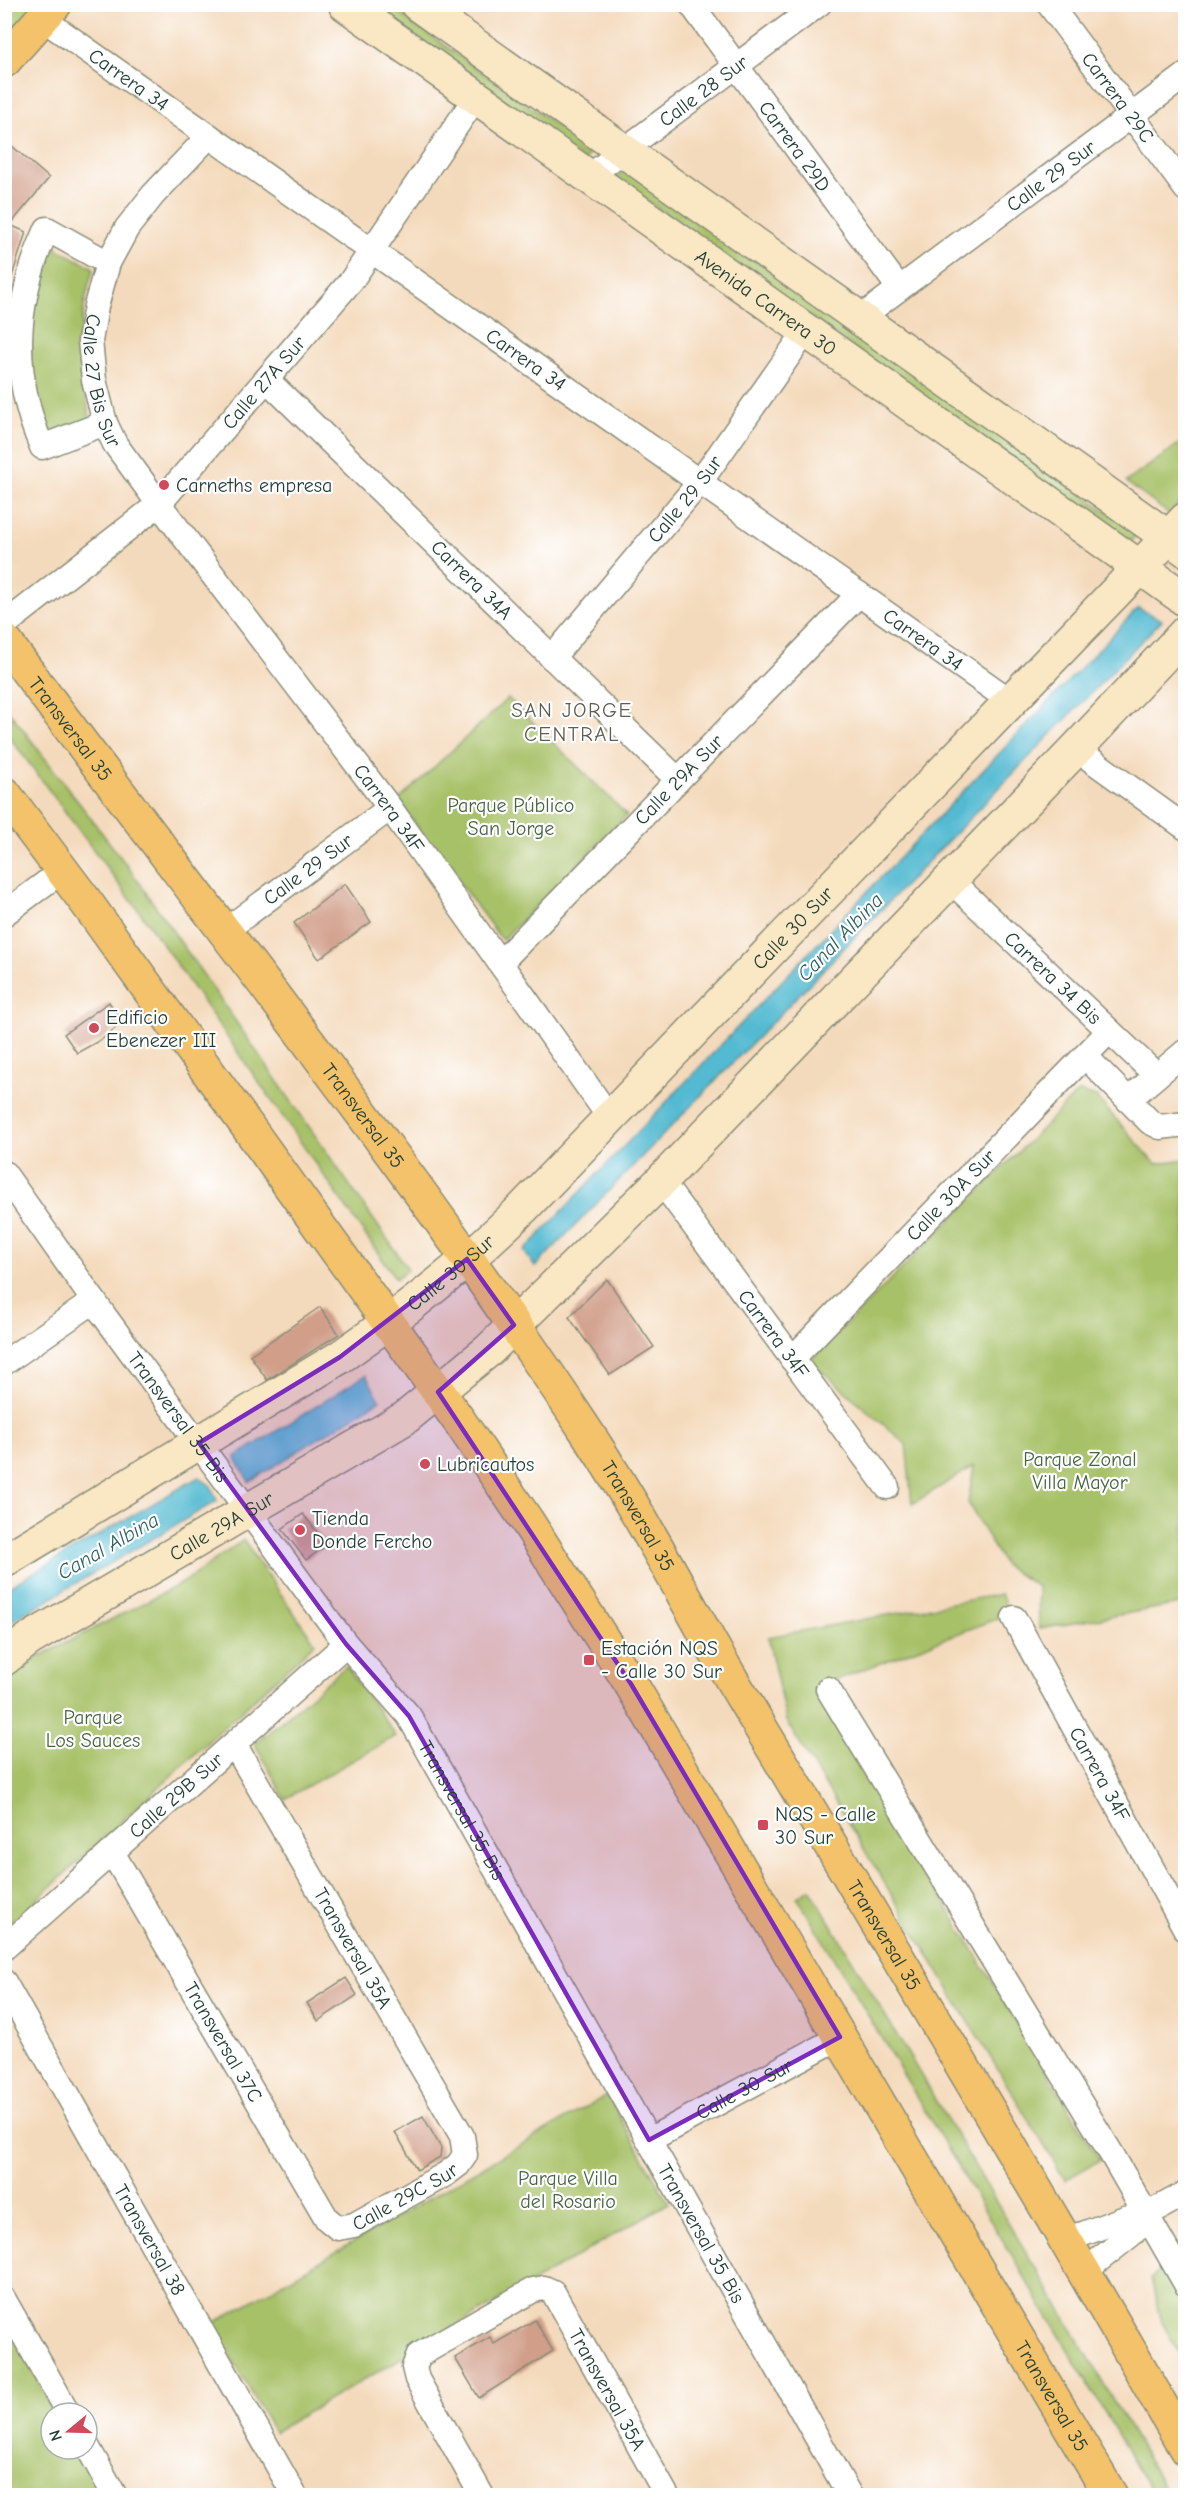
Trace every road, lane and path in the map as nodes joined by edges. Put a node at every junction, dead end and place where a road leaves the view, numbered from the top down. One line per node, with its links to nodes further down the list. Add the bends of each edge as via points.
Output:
1 (345, 4): 10 (street, Avenida Carrera 30)
2 (417, 4): 13 (street, Avenida Carrera 30)
3 (691, 4): 8 (street, Carrera 29D)
4 (819, 4): 8 (street, Calle 28 Sur)
5 (1049, 4): 11 (street, Carrera 29C)
6 (49, 12): 7 (main road); 12 (street, Carrera 34)
7 (4, 61)
8 (736, 66): 13 (street, Calle 28 Sur); 18 (street, Carrera 29D)
9 (1185, 75): 11 (street, Calle 29 Sur)
10 (476, 97): 14 (street, Avenida Carrera 30); 16 (street, Calle 27A Sur)
11 (1131, 116): 15 (street, Carrera 29C); 18 (street, Calle 29 Sur)
12 (209, 136): 16 (street, Carrera 34); 17 (street, Calle 27 Bis Sur, via 153,195 127,228)
13 (623, 151): 14 (street, Calle 28 Sur); 19 (street, Avenida Carrera 30)
14 (588, 177): 20 (street, Avenida Carrera 30)
15 (1185, 189)
16 (373, 251): 21 (street, Calle 27A Sur); 23 (street, Carrera 34)
17 (108, 263): 22 (street, Calle 27 Bis Sur, via 90,341 94,380); 22 (street, via 47,229 27,282 20,338 25,400 42,447)
18 (899, 288): 19 (street, Calle 29 Sur)
19 (860, 318): 25 (street, Avenida Carrera 30)
20 (807, 331): 23 (street, Calle 29 Sur); 26 (street, Avenida Carrera 30)
21 (267, 380): 24 (street, Calle 27A Sur); 32 (street, Carrera 34A)
22 (105, 423): 24 (street, Calle 27 Bis Sur, via 115,444)
23 (700, 482): 27 (street, Carrera 34); 32 (street, Calle 29 Sur)
24 (159, 504): 29 (street, Calle 27A Sur); 37 (street, Carrera 34F)
25 (1180, 535): 26 (street, Calle 30 Sur)
26 (1140, 567): 28 (street, Avenida Carrera 30); 33 (street, Calle 30 Sur)
27 (859, 594): 33 (street, Carrera 34); 35 (street, Calle 29A Sur)
28 (1185, 600)
29 (4, 625)
30 (1185, 632): 34 (street)
31 (4, 640): 42 (main road, Transversal 35)
32 (552, 658): 35 (street, Carrera 34A)
33 (1009, 700): 49 (street, Calle 30 Sur)
34 (1076, 749): 38 (street); 40 (street)
35 (678, 780): 43 (street, Calle 29A Sur)
36 (4, 793): 39 (main road, Transversal 35)
37 (390, 808): 42 (street, Calle 29 Sur); 43 (street, Carrera 34F)
38 (1185, 828)
39 (63, 870): 41 (street); 55 (main road, Transversal 35)
40 (950, 880): 44 (street, Carrera 34 Bis); 52 (street)
41 (4, 914)
42 (226, 930): 53 (main road, Transversal 35)
43 (500, 963): 49 (street, Carrera 34F)
44 (1109, 1031): 46 (street, Calle 30A Sur); 47 (street, Carrera 34 Bis)
45 (1185, 1051): 47 (street)
46 (1085, 1056): 48 (street); 57 (street, Calle 30A Sur)
47 (1156, 1075): 48 (street)
48 (1128, 1100): 50 (street, via 1150,1122 1160,1126)
49 (610, 1118): 53 (street, Calle 30 Sur, via 506,1225)
50 (1185, 1124)
51 (4, 1173): 54 (street, Transversal 35 Bis)
52 (661, 1181): 56 (street); 57 (street, Carrera 34F)
53 (467, 1259): 55 (street, Calle 30 Sur); 56 (main road, Transversal 35)
54 (94, 1301): 58 (street); 60 (street, Transversal 35 Bis)
55 (387, 1323): 59 (main road, Transversal 35); 60 (street)
56 (514, 1325): 59 (street); 79 (main road, Transversal 35, via 636,1511 715,1651)
57 (792, 1359): 61 (street, Carrera 34F)
58 (4, 1363)
59 (438, 1392): 62 (street, Calle 29A Sur, via 405,1418); 73 (main road, Transversal 35, via 521,1512 631,1684)
60 (205, 1452): 62 (street, Transversal 35 Bis); 63 (street)
61 (887, 1487)
62 (241, 1502): 65 (street, Transversal 35 Bis); 66 (street, Calle 29A Sur)
63 (4, 1561)
64 (1014, 1618): 70 (street, Carrera 34F)
65 (346, 1644): 68 (street, Calle 29B Sur); 74 (street, Transversal 35 Bis, via 409,1716)
66 (4, 1659)
67 (828, 1689): 77 (street)
68 (234, 1744): 69 (street, Calle 29B Sur); 75 (street, Transversal 35A, via 462,2136)
69 (112, 1852): 71 (street, Calle 29B Sur); 78 (street, Transversal 37C, via 327,2219)
70 (1185, 1930)
71 (4, 1947)
72 (4, 1982): 87 (street, Transversal 38)
73 (840, 2037): 74 (street, Calle 30 Sur); 91 (main road, Transversal 35)
74 (649, 2140): 90 (street, Transversal 35 Bis)
75 (465, 2155): 78 (street, Calle 29C Sur, via 446,2174 354,2225)
76 (1185, 2193): 77 (street)
77 (1146, 2215): 79 (street, via 1074,2236); 80 (street, via 1133,2233 1095,2263); 81 (street)
78 (338, 2228)
79 (1062, 2234): 80 (main road, Transversal 35)
80 (1087, 2276): 84 (main road, Transversal 35)
81 (1185, 2284)
82 (4, 2300): 83 (street)
83 (61, 2401)
84 (1185, 2449)
85 (95, 2461): 86 (street)
86 (115, 2496)
87 (295, 2496)
88 (482, 2496): 89 (street, Transversal 35A, via 414,2367 419,2355 544,2288 553,2292)
89 (667, 2496)
90 (850, 2496)
91 (1111, 2496)

